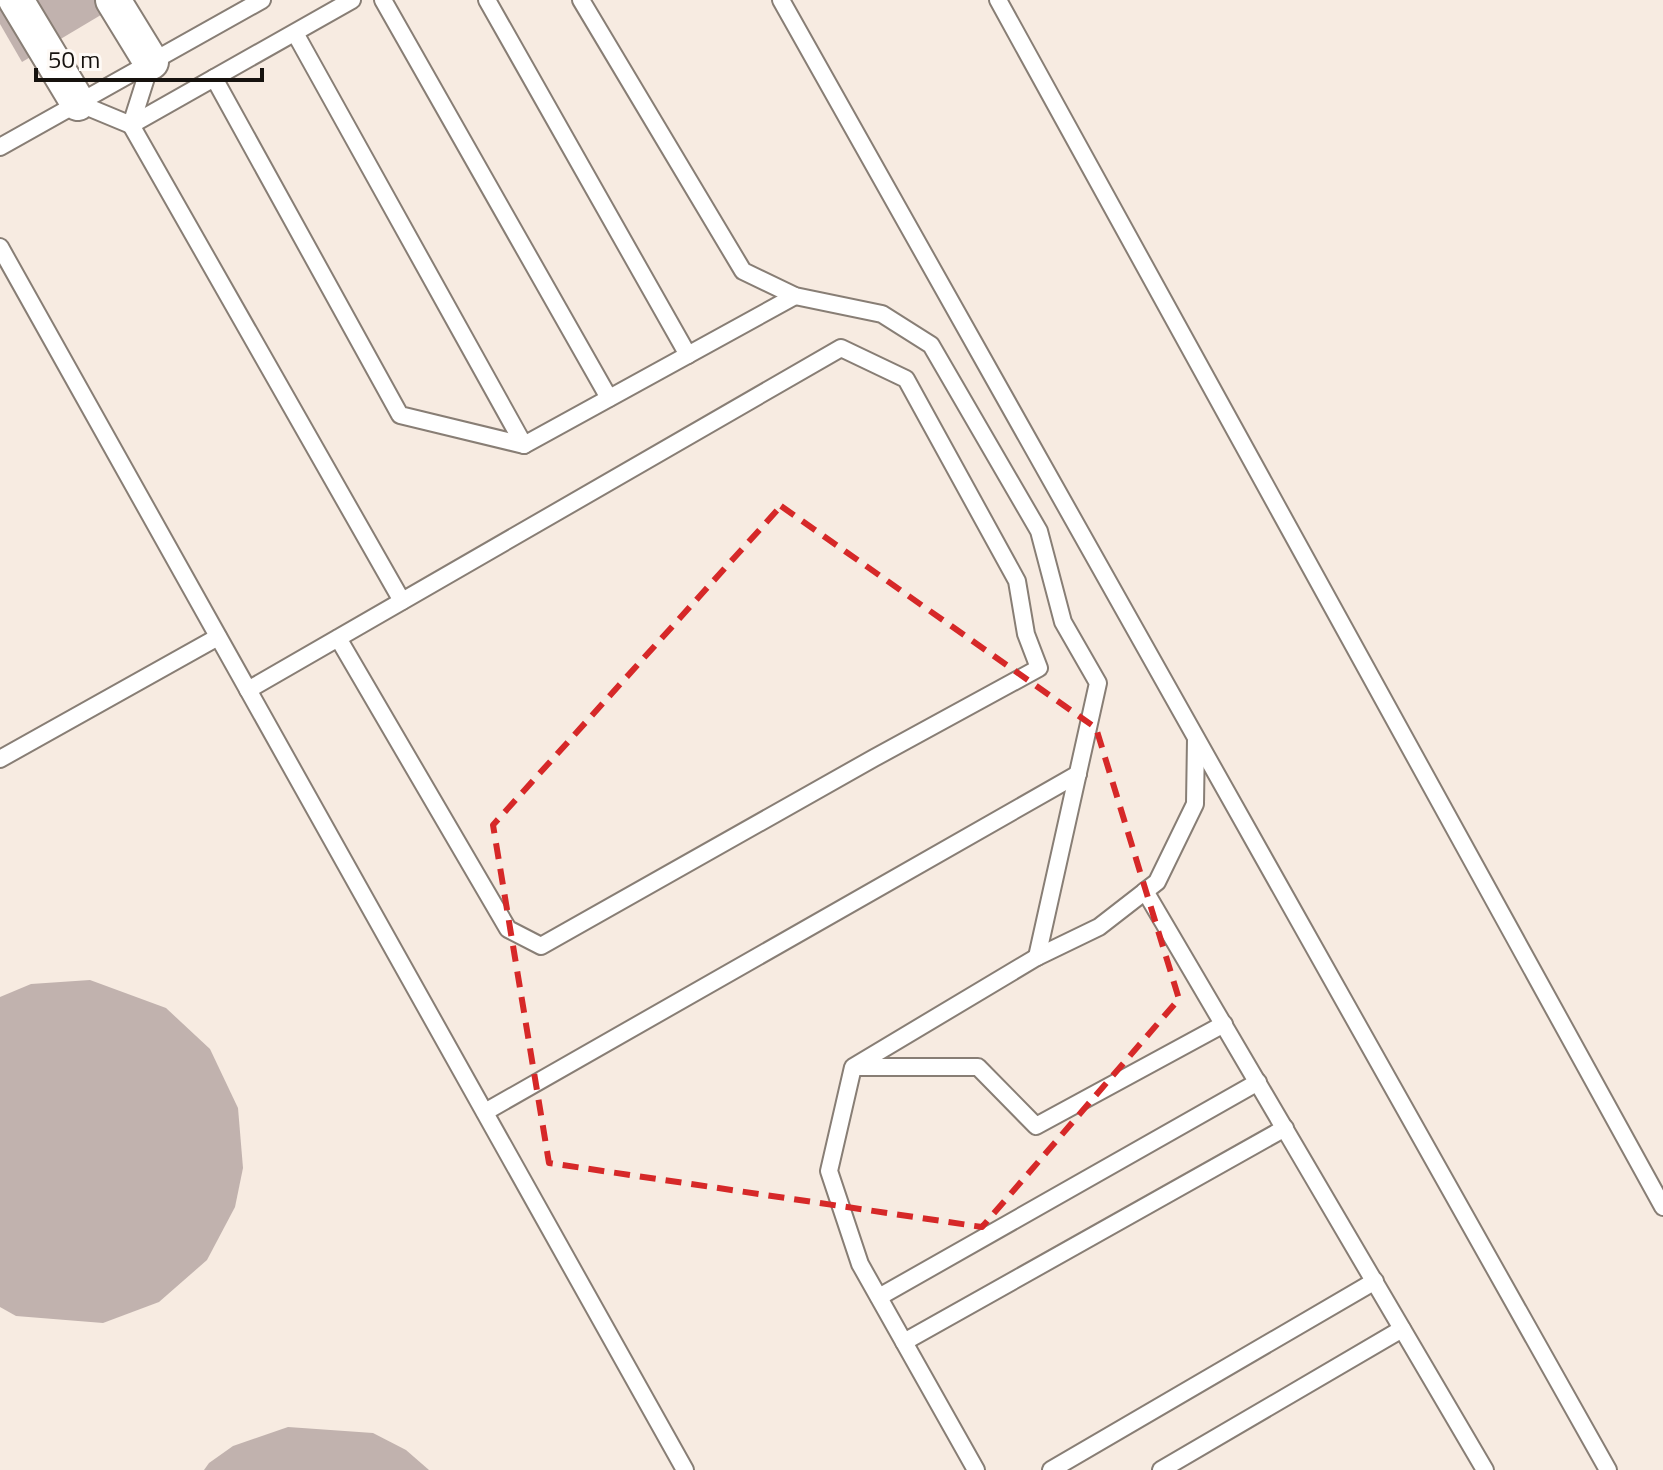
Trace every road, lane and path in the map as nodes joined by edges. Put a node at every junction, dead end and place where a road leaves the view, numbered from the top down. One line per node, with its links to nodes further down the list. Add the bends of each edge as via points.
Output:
1 (16, 0): 13 (street)
2 (113, 0): 11 (street)
3 (262, 0): 11 (lane)
4 (352, 0): 10 (lane)
5 (383, 0): 19 (lane)
6 (487, 0): 18 (lane)
7 (581, 0): 17 (lane, via 743,271)
8 (781, 0): 25 (lane)
9 (998, 0): 35 (lane)
10 (295, 33): 12 (lane); 20 (lane)
11 (151, 62): 13 (lane); 14 (lane)
12 (214, 78): 14 (lane); 20 (lane, via 400,415)
13 (78, 103): 14 (lane); 15 (lane)
14 (131, 125): 21 (lane)
15 (0, 147)
16 (0, 247): 22 (lane)
17 (795, 296): 18 (lane); 27 (lane, via 882,314 931,345 1039,531 1063,622 1098,683)
18 (688, 355): 19 (lane)
19 (609, 398): 20 (lane)
20 (524, 445)
21 (402, 601): 23 (lane); 23 (lane, via 841,348 906,379 1017,581 1026,634 1039,668 541,946 508,929)
22 (218, 637): 24 (lane); 26 (lane)
23 (338, 638): 24 (lane)
24 (248, 690): 33 (lane)
25 (1196, 737): 28 (lane, via 1195,804 1157,882); 45 (lane)
26 (0, 759)
27 (1078, 774): 29 (lane); 33 (lane)
28 (1145, 891): 29 (lane, via 1099,927); 30 (lane)
29 (1037, 957): 31 (lane)
30 (1224, 1024): 31 (lane, via 1036,1126 978,1067); 32 (lane)
31 (853, 1067): 37 (lane, via 829,1171 860,1264)
32 (1258, 1082): 34 (lane); 37 (lane)
33 (485, 1112): 40 (lane)
34 (1285, 1128): 36 (lane); 39 (lane)
35 (1663, 1207)
36 (1375, 1281): 38 (lane); 42 (lane)
37 (879, 1297): 39 (lane)
38 (1402, 1329): 43 (lane); 44 (lane)
39 (904, 1342): 41 (lane)
40 (685, 1470)
41 (976, 1470)
42 (1051, 1470)
43 (1161, 1470)
44 (1485, 1470)
45 (1608, 1470)

